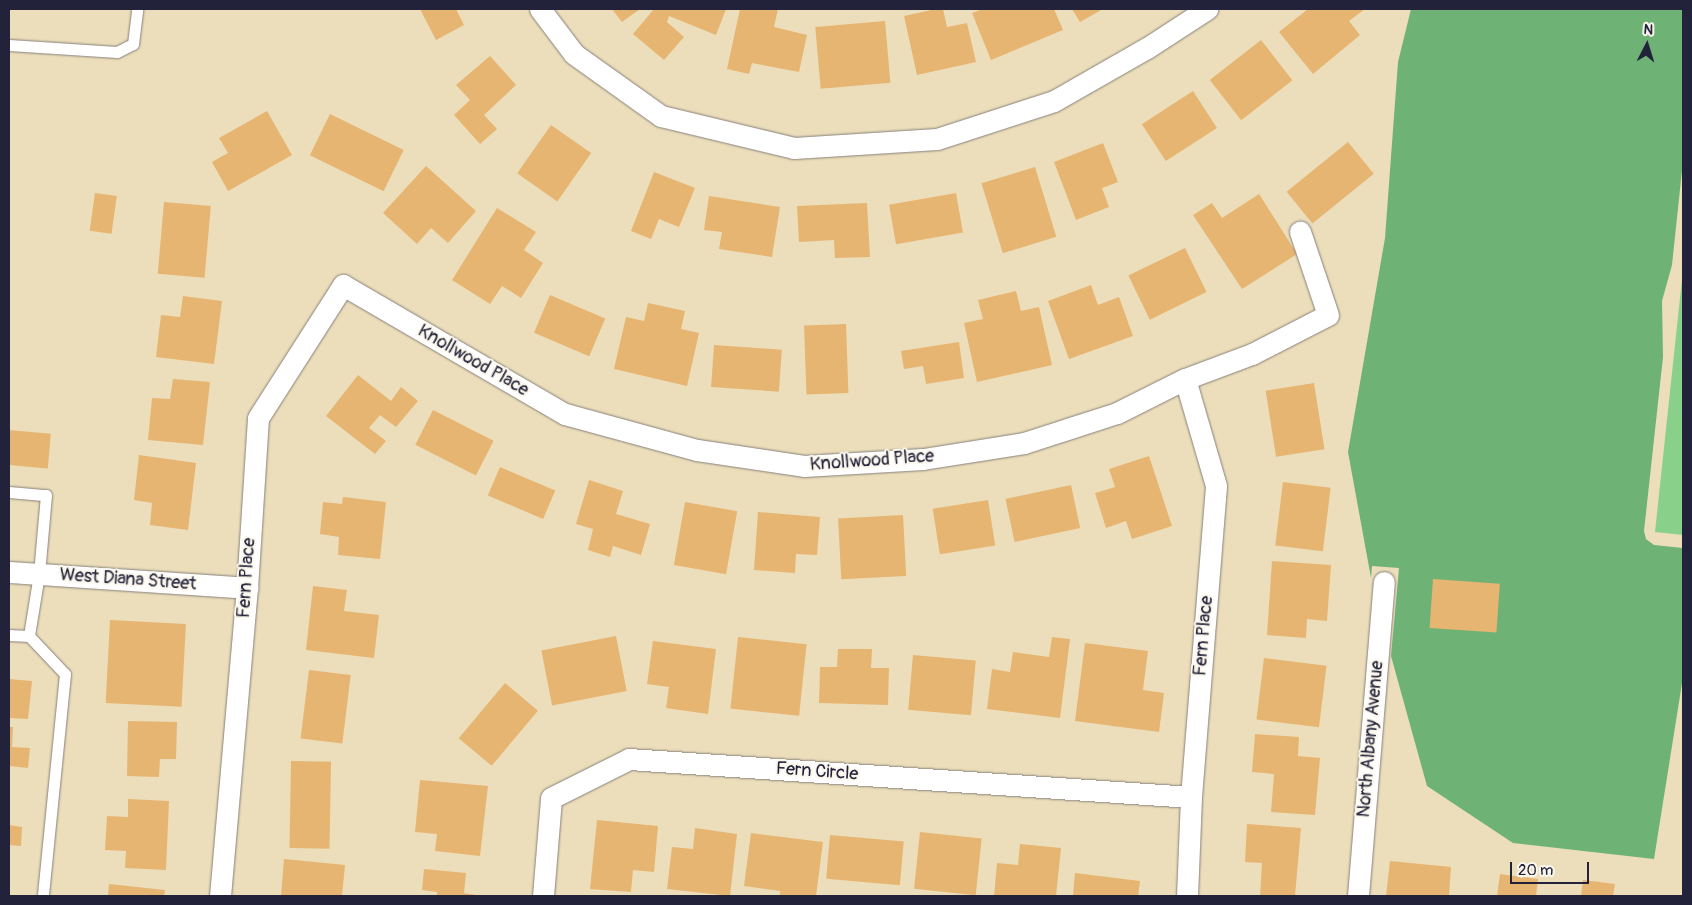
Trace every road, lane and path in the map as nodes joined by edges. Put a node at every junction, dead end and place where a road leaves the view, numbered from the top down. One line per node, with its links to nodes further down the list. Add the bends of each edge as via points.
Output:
1 (137, 9): 4 (lane, via 133,44 117,52)
2 (540, 9): 3 (street, via 574,54 661,116 794,148 937,139 1054,101 1147,48)
3 (1207, 9)
4 (9, 45)
5 (1300, 232): 7 (street, Knollwood Place, via 1328,316 1252,354)
6 (343, 285): 7 (street, Knollwood Place, via 565,414 697,450 804,466 923,459 1024,443 1117,413); 12 (street, Fern Place, via 258,418)
7 (1185, 379): 15 (street, Fern Place, via 1216,486)
8 (9, 492): 10 (lane, via 46,495)
9 (9, 572): 10 (street, West Diana Street)
10 (39, 574): 12 (street, West Diana Street); 14 (lane)
11 (1384, 582): 20 (street, North Albany Avenue)
12 (247, 588): 17 (street, Fern Place)
13 (9, 635): 14 (lane)
14 (29, 636): 16 (lane, via 65,674)
15 (1191, 798): 18 (street, Fern Circle, via 629,759 551,798); 19 (street, Fern Place)
16 (43, 896)
17 (220, 896)
18 (543, 896)
19 (1187, 896)
20 (1358, 896)

